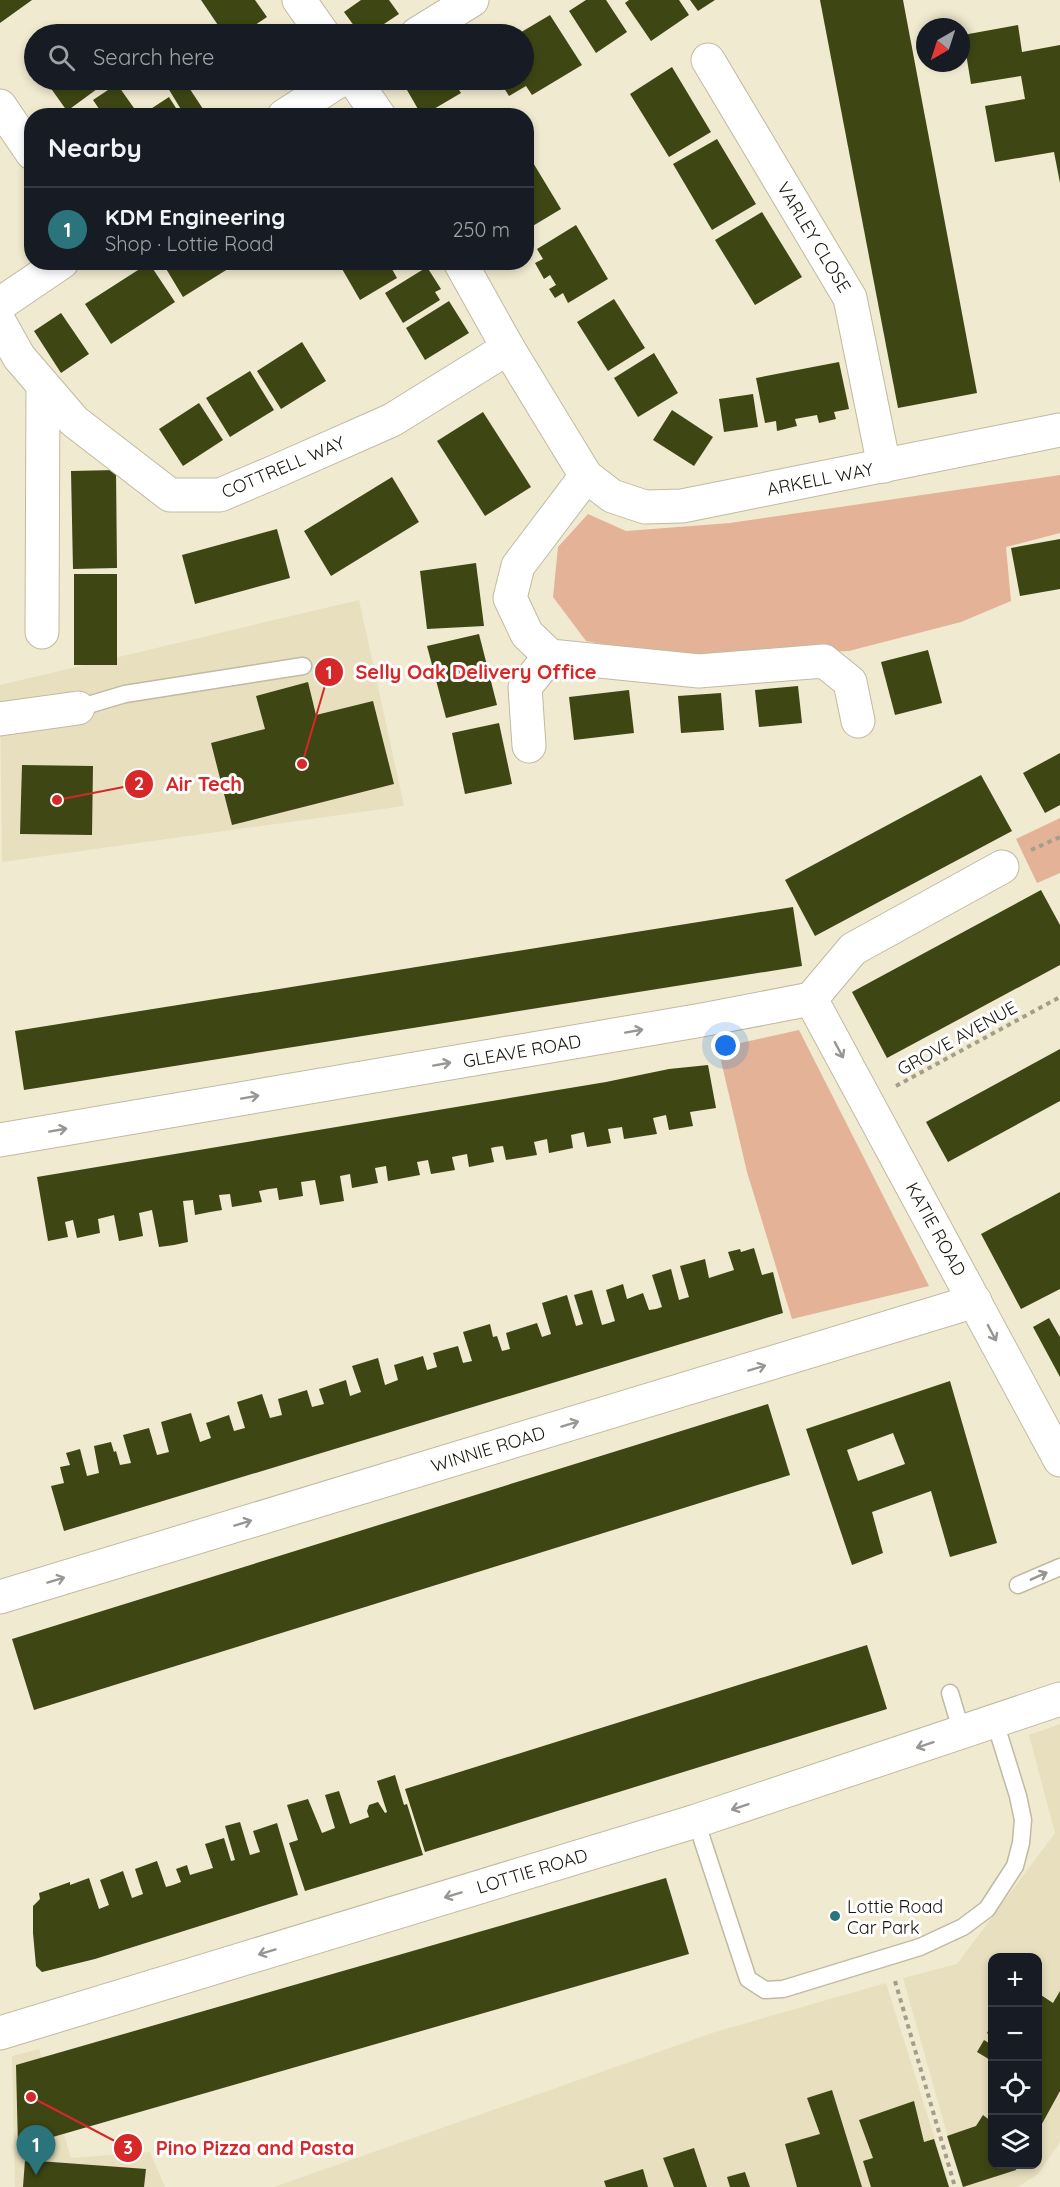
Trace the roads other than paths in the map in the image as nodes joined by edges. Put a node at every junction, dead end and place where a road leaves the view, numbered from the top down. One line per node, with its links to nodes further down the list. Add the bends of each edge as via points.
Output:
1 (298, 0): 3 (street)
2 (472, 0): 4 (street)
3 (316, 24)
4 (433, 24)
5 (708, 60): 19 (street, VARLEY CLOSE, via 850,298)
6 (324, 90): 9 (street)
7 (361, 90): 10 (street)
8 (0, 106): 11 (street)
9 (296, 108)
10 (373, 108)
11 (24, 141)
12 (50, 270): 14 (street)
13 (464, 270): 16 (street, ARKELL WAY)
14 (0, 304)
15 (0, 323): 17 (street, COTTRELL WAY, via 19,357)
16 (508, 348): 17 (street, COTTRELL WAY, via 392,420 220,495 170,495 74,421); 20 (street, ARKELL WAY)
17 (43, 385): 21 (street)
18 (1060, 430): 19 (street, ARKELL WAY)
19 (884, 466): 20 (street, ARKELL WAY, via 682,506 645,507 612,496)
20 (586, 476): 22 (street, via 518,566 510,598 527,633)
21 (42, 632)
22 (550, 656): 26 (street, via 699,671 824,661 850,682); 27 (street, via 525,687)
23 (303, 666): 24 (lane, via 125,694)
24 (78, 708): 25 (street)
25 (0, 718)
26 (858, 721)
27 (529, 746)
28 (1002, 867): 29 (street, via 853,949)
29 (811, 999): 30 (street, GLEAVE ROAD, one-way to 29); 31 (street, KATIE ROAD, one-way to 31)
30 (0, 1140)
31 (975, 1301): 32 (street, KATIE ROAD, one-way to 32); 35 (street, WINNIE ROAD, one-way to 31)
32 (1060, 1460)
33 (1060, 1566): 34 (lane, one-way to 33)
34 (1018, 1585)
35 (0, 1597)
36 (950, 1693): 39 (lane)
37 (1060, 1700): 38 (street, LOTTIE ROAD)
38 (995, 1722): 39 (street, LOTTIE ROAD); 40 (lane, via 1022,1815 1015,1866 987,1909 963,1927 920,1947 783,1989 765,1990 748,1979)
39 (962, 1733): 40 (street, LOTTIE ROAD, one-way to 40)
40 (696, 1821): 41 (street, LOTTIE ROAD, one-way to 41)
41 (0, 2032)

